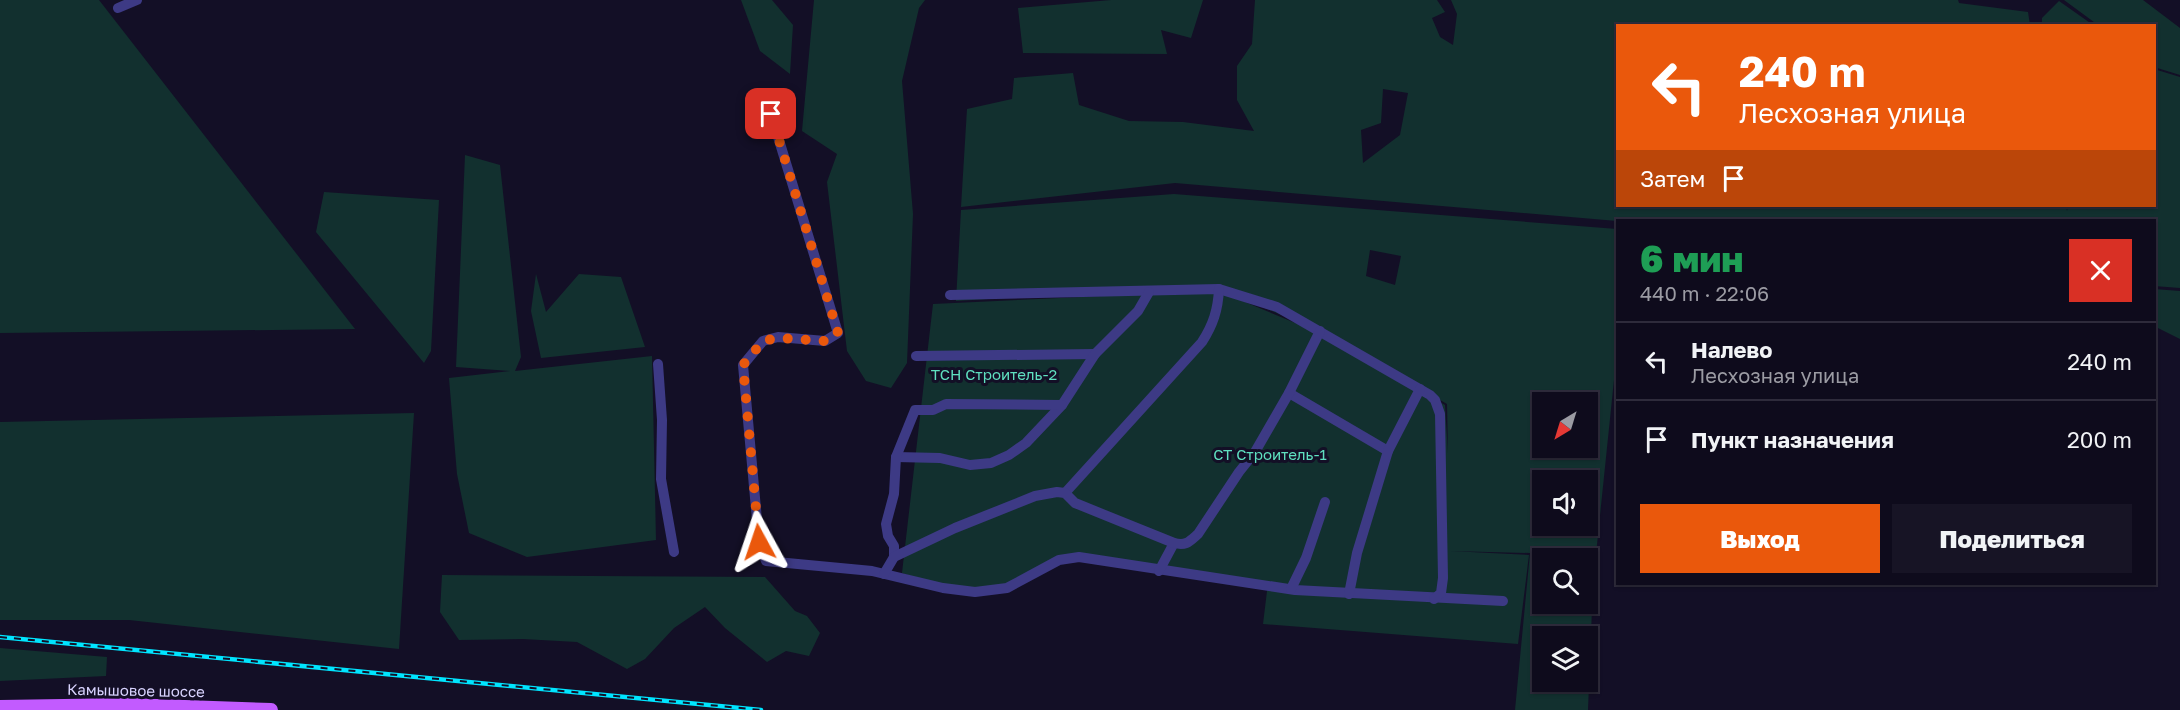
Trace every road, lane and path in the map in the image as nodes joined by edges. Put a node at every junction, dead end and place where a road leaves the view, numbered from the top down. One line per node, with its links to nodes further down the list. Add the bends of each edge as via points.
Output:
1 (137, 0): 2 (street)
2 (118, 8)
3 (771, 114): 22 (street, via 838,333 825,341 763,341 743,365 759,542 766,561)
4 (1219, 289): 5 (street); 7 (street, via 1277,307); 16 (street, via 1218,308 1202,342)
5 (1149, 292): 6 (street); 8 (street, via 1138,311)
6 (950, 295)
7 (1320, 331): 11 (street); 12 (street)
8 (1095, 354): 9 (street); 13 (street)
9 (916, 356)
10 (658, 364): 19 (street, via 661,479)
11 (1420, 389): 14 (street); 25 (street, via 1435,400 1440,414 1443,578 1441,593)
12 (1289, 393): 14 (street); 18 (street, via 1255,452 1198,534 1184,545)
13 (1062, 405): 15 (street, via 1010,455 991,462 970,465 940,458); 15 (street, via 946,404 933,410 915,410)
14 (1388, 451): 24 (street, via 1357,553)
15 (896, 457): 20 (street, via 894,494 886,524)
16 (1065, 493): 18 (street, via 1075,503); 20 (street, via 1035,496)
17 (1325, 502): 23 (street)
18 (1174, 543): 21 (street)
19 (674, 552)
20 (894, 557): 22 (street)
21 (1159, 571): 22 (street, via 1070,557 1007,588 975,592); 23 (street)
22 (884, 574)
23 (1291, 589): 24 (street)
24 (1349, 594): 25 (street)
25 (1434, 599): 26 (street)
26 (1503, 601)
27 (0, 707): 28 (main road, Камышовое шоссе, via 128,705)
28 (271, 710)

